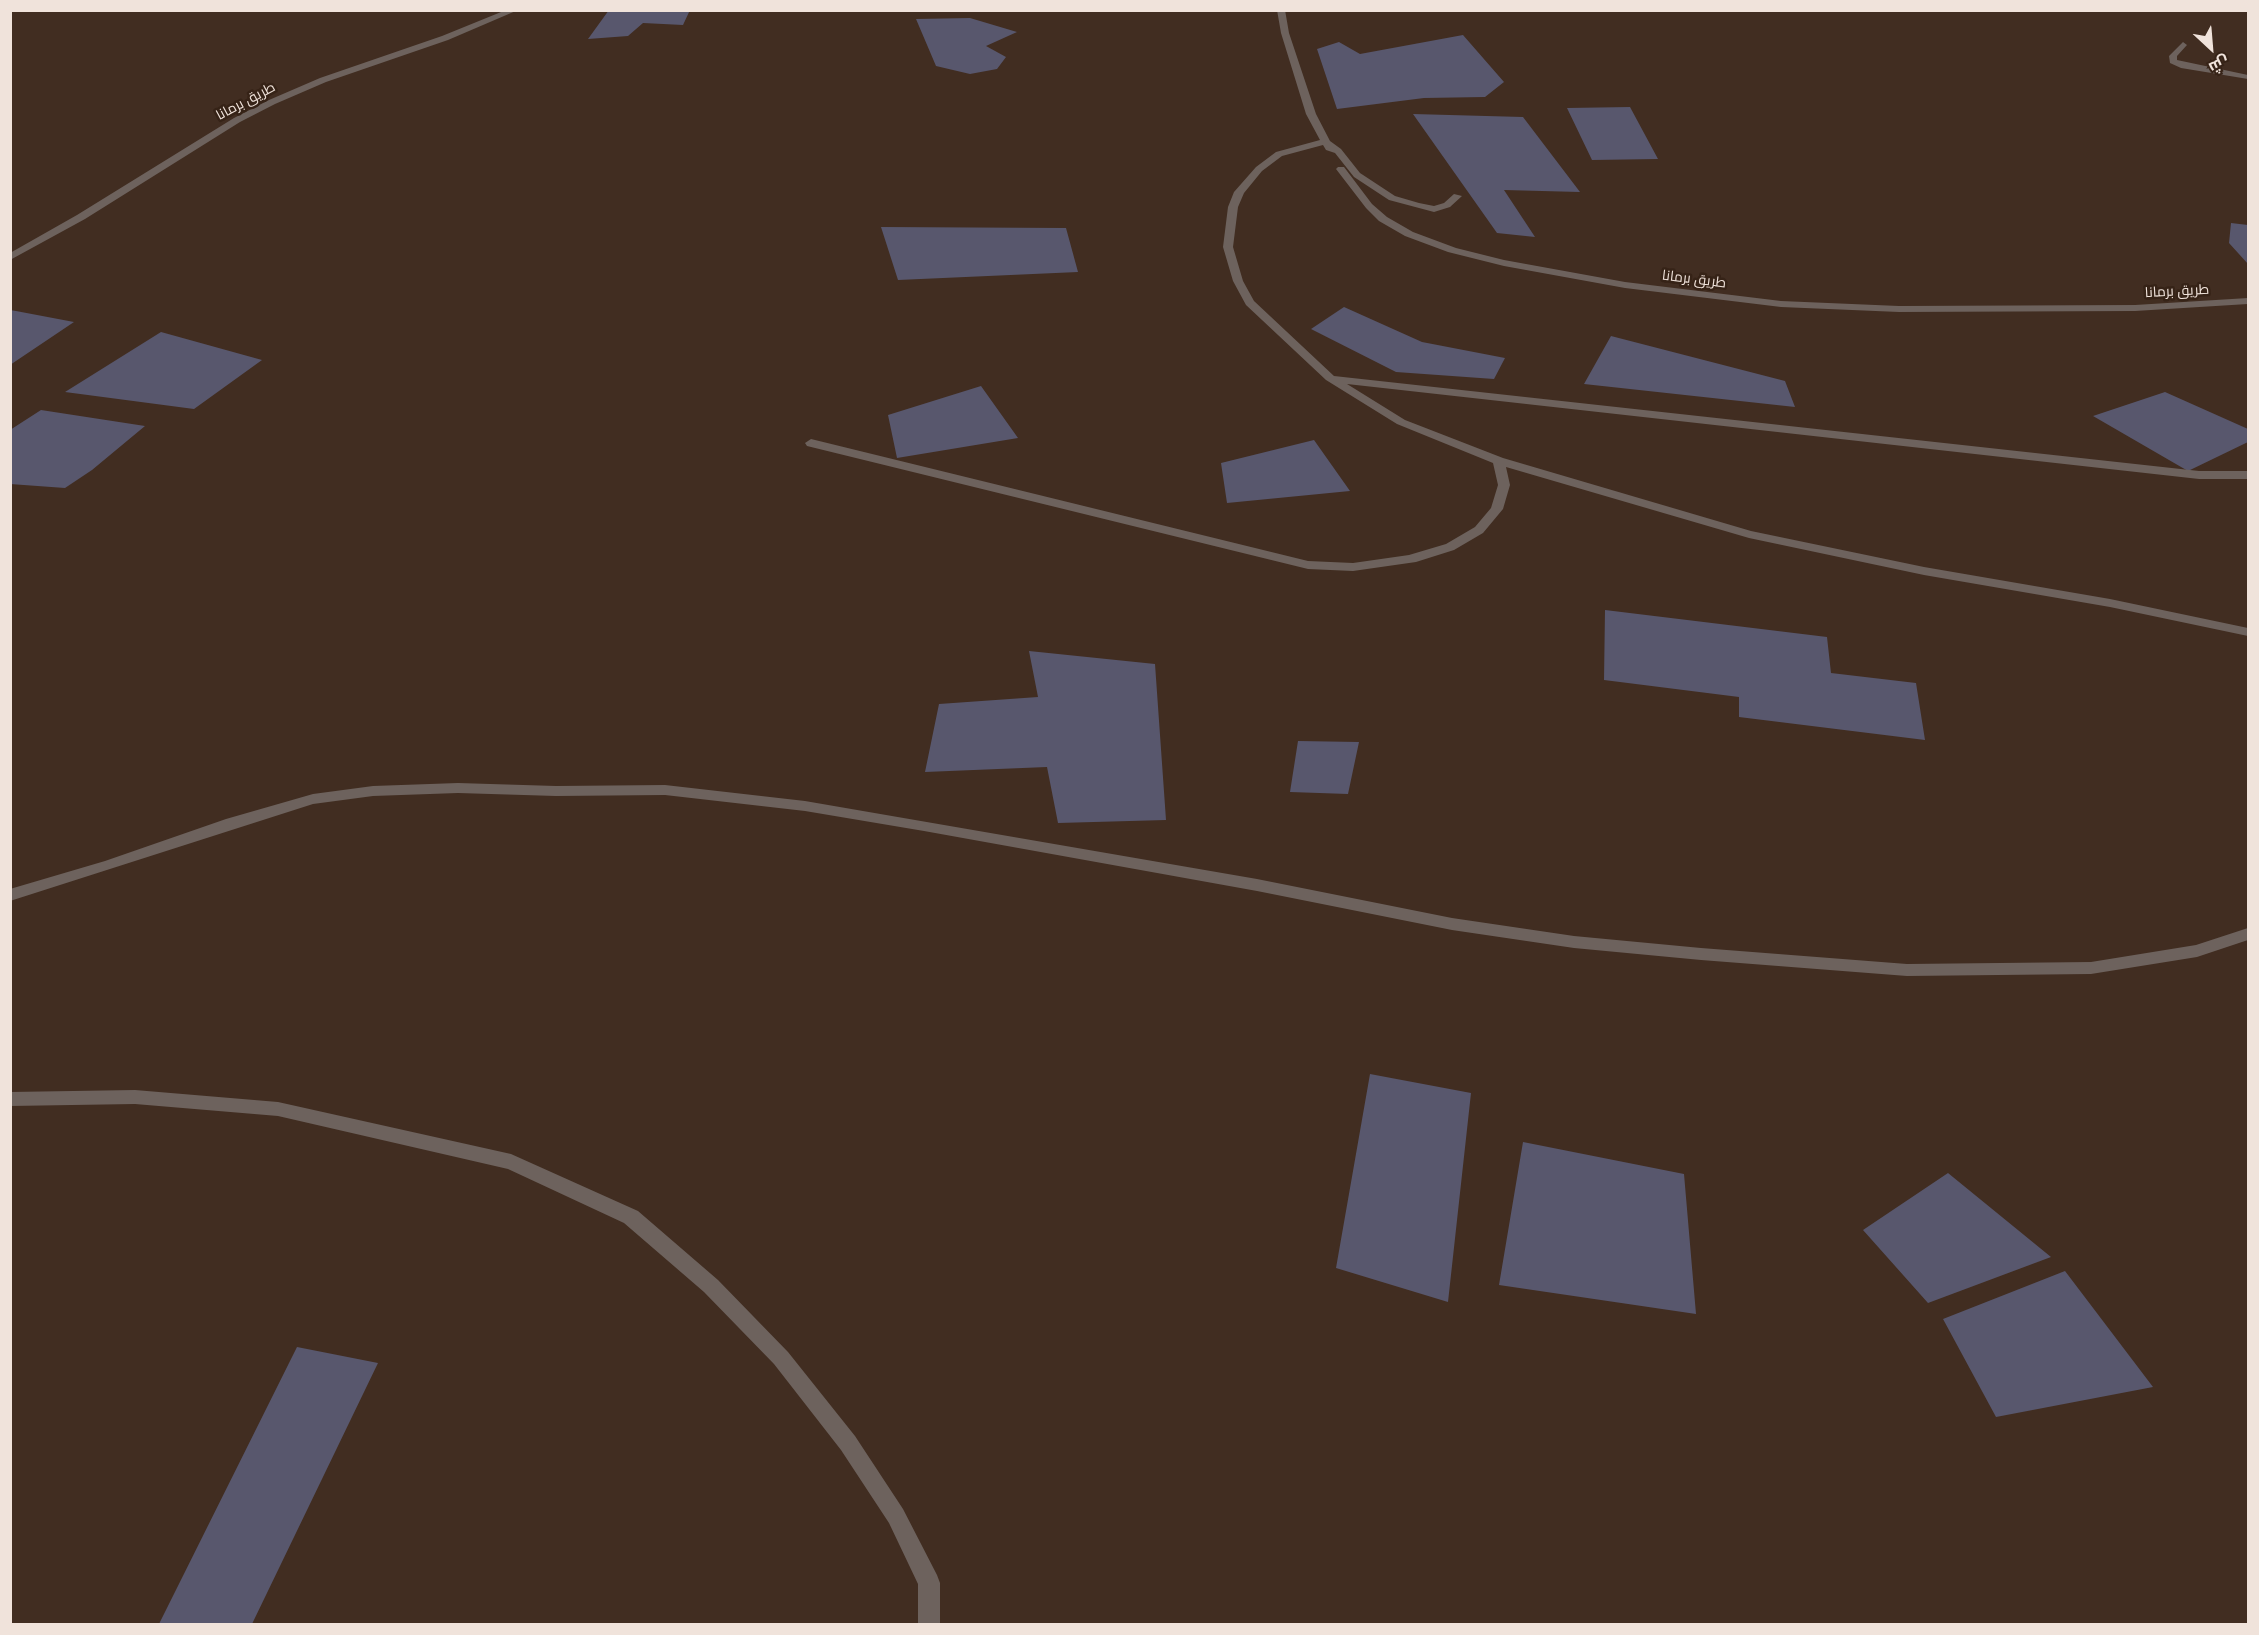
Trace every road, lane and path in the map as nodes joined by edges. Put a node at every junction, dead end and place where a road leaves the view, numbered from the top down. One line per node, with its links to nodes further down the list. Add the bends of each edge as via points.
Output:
1 (514, 10): 7 (street, طريق برمانا, via 272,102)
2 (1281, 10): 5 (street, طريق برمانا, via 1311,114)
3 (2183, 45): 4 (street, via 2173,61)
4 (2248, 77)
5 (1325, 142): 6 (street, via 1338,151 1357,175 1392,198 1434,209); 8 (street, طريق برمانا, via 1369,206 1409,234 1504,263 1625,285 1781,304 1899,309 2136,308); 9 (street, via 1279,154 1259,169 1239,192 1228,247 1250,303)
6 (1457, 196)
7 (10, 257)
8 (2248, 301)
9 (1330, 378): 11 (street, via 1401,422); 12 (street, via 2199,475)
10 (811, 442): 11 (street, via 1308,565 1353,567 1412,559 1450,547 1479,530 1497,509 1504,485)
11 (1499, 461): 13 (street, via 1749,534)
12 (2248, 475)
13 (2248, 632)
14 (10, 895): 15 (street, via 314,798 458,788 666,790 806,806 924,826 1452,924 1574,942 1701,954 1907,970 2091,969 2197,951)
15 (2248, 934)
16 (10, 1099): 17 (street, via 135,1097 278,1110 511,1162 632,1217 711,1286 781,1358 848,1443 896,1516 929,1583)
17 (929, 1624)

